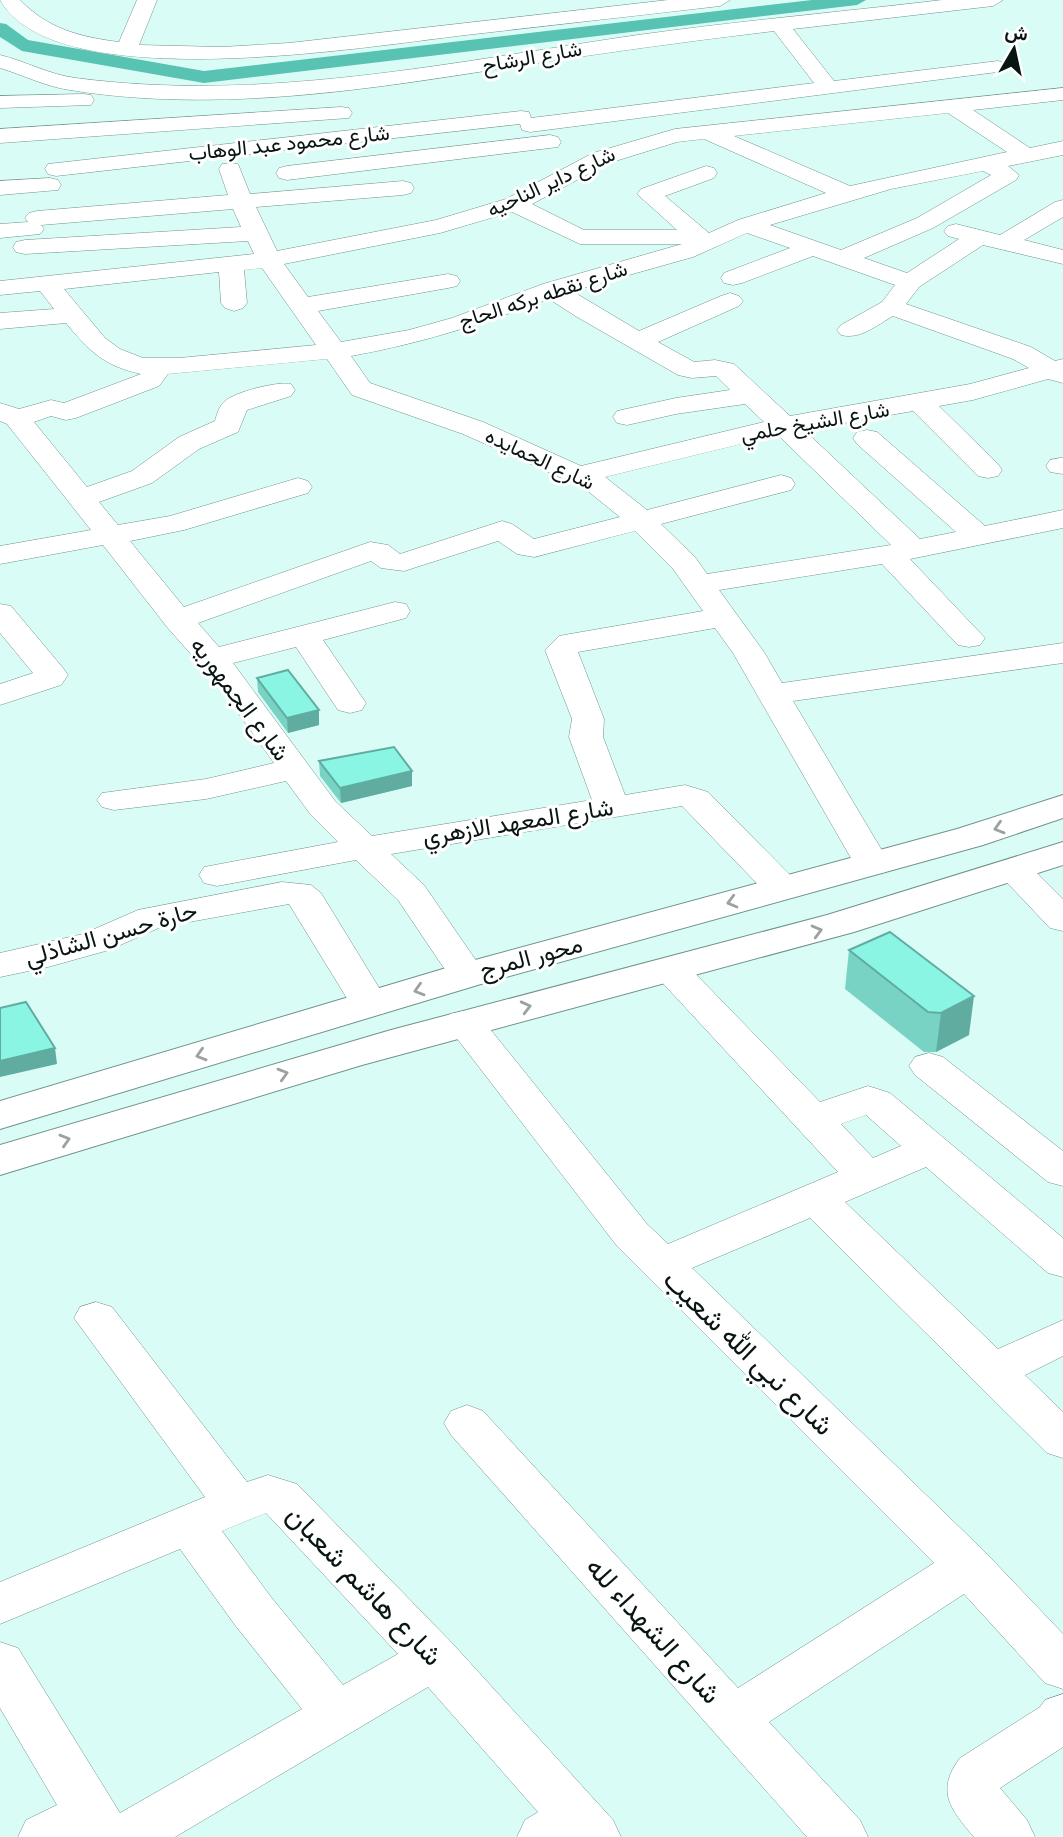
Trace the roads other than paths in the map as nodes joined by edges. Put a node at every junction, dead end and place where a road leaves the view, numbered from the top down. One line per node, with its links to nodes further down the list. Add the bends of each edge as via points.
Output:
1 (9, 0): 6 (street, شارع الرشاح, via 17,13 45,32)
2 (147, 0): 6 (street)
3 (720, 0): 6 (street, شارع الرشاح, via 255,52)
4 (993, 0): 5 (street, شارع الرشاح)
5 (780, 26): 8 (street, شارع الرشاح); 13 (street)
6 (127, 48)
7 (0, 61): 11 (street)
8 (489, 65): 14 (street, شارع الرشاح, via 257,92); 19 (street)
9 (998, 67): 10 (street, شارع محمود عبد الوهاب)
10 (964, 71): 13 (street, شارع محمود عبد الوهاب); 16 (street)
11 (32, 72): 12 (street); 14 (street)
12 (0, 73)
13 (828, 87): 19 (street, شارع محمود عبد الوهاب)
14 (77, 92): 17 (street); 22 (street)
15 (1063, 94): 16 (street, شارع داير الناحيه)
16 (1001, 99): 18 (street, شارع داير الناحيه)
17 (0, 102)
18 (950, 105): 21 (street, شارع داير الناحيه); 27 (street)
19 (516, 108): 25 (street); 30 (street, شارع محمود عبد الوهاب)
20 (356, 112): 22 (street)
21 (704, 132): 31 (street, شارع داير الناحيه, via 648,142); 38 (street)
22 (70, 133): 23 (street); 30 (street)
23 (0, 136)
24 (1061, 141): 27 (street, شارع نقطه بركه الحاج)
25 (550, 142): 26 (street); 31 (street)
26 (391, 155): 28 (street); 36 (street)
27 (1026, 155): 29 (street, شارع نقطه بركه الحاج)
28 (330, 161): 33 (street); 37 (street)
29 (983, 163): 38 (street, شارع نقطه بركه الحاج); 44 (street, via 1008,175)
30 (51, 167): 35 (street, شارع محمود عبد الوهاب); 49 (street)
31 (582, 167): 39 (street, شارع داير الناحيه)
32 (706, 173): 40 (street, via 649,194)
33 (247, 180): 37 (street); 43 (street); 48 (street, شارع الحمايده)
34 (731, 182): 40 (street)
35 (0, 188)
36 (403, 188): 37 (street); 47 (street)
37 (340, 193): 54 (street)
38 (849, 194): 45 (street, شارع نقطه بركه الحاج)
39 (514, 204): 47 (street, شارع داير الناحيه); 51 (street, via 579,237 679,236)
40 (662, 207): 51 (street)
41 (1063, 207): 53 (street)
42 (0, 211): 49 (street)
43 (110, 212): 49 (street); 52 (street)
44 (925, 223): 50 (street); 58 (street)
45 (746, 225): 51 (street, شارع نقطه بركه الحاج); 55 (street)
46 (0, 230): 49 (street)
47 (419, 230): 54 (street, شارع داير الناحيه)
48 (256, 233): 52 (street); 59 (street, شارع الحمايده)
49 (26, 234): 52 (street); 66 (street)
50 (980, 236): 53 (street); 56 (street)
51 (704, 241): 67 (street, شارع نقطه بركه الحاج, via 684,252)
52 (108, 242): 61 (street)
53 (1005, 242): 57 (street)
54 (357, 243): 59 (street, شارع داير الناحيه)
55 (813, 248): 58 (street); 74 (street)
56 (958, 250): 62 (street); 65 (street)
57 (1063, 257)
58 (842, 258): 65 (street)
59 (269, 260): 60 (street, شارع داير الناحيه); 69 (street, شارع الحمايده)
60 (231, 264): 61 (street, شارع داير الناحيه); 68 (street)
61 (106, 275): 64 (street, شارع داير الناحيه)
62 (1063, 276)
63 (448, 281): 69 (street)
64 (45, 282): 66 (street, شارع داير الناحيه); 71 (street, شارع نقطه بركه الحاج)
65 (910, 282): 70 (street)
66 (5, 287)
67 (552, 289): 74 (street); 75 (street, شارع نقطه بركه الحاج, via 425,333)
68 (234, 303)
69 (302, 306): 75 (street, شارع الحمايده)
70 (891, 307): 73 (street); 77 (street, via 1022,353)
71 (71, 315): 72 (street); 76 (street, شارع نقطه بركه الحاج, via 111,355)
72 (0, 321)
73 (849, 330)
74 (638, 341): 79 (street, via 690,371 723,369)
75 (333, 351): 76 (street, شارع نقطه بركه الحاج); 86 (street, شارع الحمايده, via 356,384 369,394 447,417)
76 (156, 367): 81 (street, via 150,380 70,411 51,408)
77 (1059, 371): 80 (street, شارع الشيخ حلمي)
78 (282, 390): 89 (street, via 237,404 228,426 190,443 142,477)
79 (750, 395): 82 (street); 83 (street)
80 (920, 403): 83 (street, شارع الشيخ حلمي); 85 (street)
81 (9, 414): 89 (street, شارع الجمهوريه)
82 (627, 417)
83 (782, 426): 86 (street, شارع الشيخ حلمي); 94 (street)
84 (867, 439): 93 (street)
85 (988, 470)
86 (578, 475): 90 (street, شارع الحمايده, via 600,486)
87 (781, 484): 90 (street)
88 (298, 487): 92 (street, via 184,522)
89 (84, 498): 92 (street, شارع الجمهوريه)
90 (640, 519): 96 (street, شارع الحمايده); 100 (street, via 531,549 502,530 398,562 370,551)
91 (1063, 519): 93 (street)
92 (111, 533): 95 (street); 100 (street, شارع الجمهوريه)
93 (980, 537): 94 (street)
94 (901, 552): 96 (street); 102 (street)
95 (0, 555)
96 (701, 584): 99 (street, شارع الحمايده)
97 (395, 611): 101 (street)
98 (0, 613): 106 (street, via 52,675)
99 (724, 617): 105 (street, شارع الحمايده); 110 (street, via 570,643 561,650 588,719 586,737)
100 (178, 620): 104 (street, شارع الجمهوريه)
101 (304, 635): 104 (street); 107 (street)
102 (970, 638)
103 (1063, 653): 105 (street)
104 (212, 659): 108 (street, شارع الجمهوريه)
105 (772, 694): 114 (street, شارع الحمايده)
106 (0, 695)
107 (349, 703)
108 (293, 769): 109 (street, via 206,789); 112 (street, شارع الجمهوريه, via 323,808)
109 (114, 800)
110 (612, 807): 112 (street, شارع المعهد الازهري); 117 (street, شارع المعهد الازهري, via 692,796)
111 (1062, 808): 114 (main road, محور المرج, one-way to 114)
112 (364, 848): 116 (street, شارع المعهد الازهري); 121 (street, شارع الجمهوريه, via 411,893)
113 (1063, 853): 115 (main road, محور المرج)
114 (872, 864): 117 (main road, محور المرج)
115 (1014, 871): 118 (street); 120 (main road, محور المرج, one-way to 115, via 850,922)
116 (217, 875)
117 (782, 888): 121 (main road, محور المرج, one-way to 121)
118 (1063, 920)
119 (0, 965): 122 (street, حارة حسن الشاذلي, via 96,942 151,918 298,893 308,901)
120 (671, 970): 123 (main road, محور المرج, one-way to 120); 126 (street)
121 (467, 975): 122 (main road, محور المرج, one-way to 122)
122 (370, 1004): 125 (main road, محور المرج, one-way to 125)
123 (464, 1023): 128 (main road, محور المرج, one-way to 123); 133 (street, شارع نبي الله شعيب)
124 (929, 1066): 129 (street)
125 (0, 1115)
126 (812, 1120): 127 (street, via 872,1100); 130 (street)
127 (931, 1149): 130 (street); 132 (street)
128 (0, 1160)
129 (1063, 1171)
130 (867, 1177): 131 (street)
131 (815, 1198): 133 (street); 136 (street)
132 (1061, 1258)
133 (660, 1265): 141 (street, شارع نبي الله شعيب)
134 (96, 1318): 139 (street)
135 (1063, 1336): 136 (street)
136 (993, 1371): 138 (street)
137 (467, 1423): 148 (street, شارع الشهداء لله)
138 (1063, 1440)
139 (237, 1504): 140 (street, شارع هاشم شعبان); 143 (street, شارع هاشم شعبان, via 268,1494 280,1497)
140 (190, 1525): 142 (street, شارع هاشم شعبان); 146 (street)
141 (968, 1566): 144 (street, شارع نبي الله شعيب); 148 (street)
142 (0, 1604)
143 (435, 1658): 146 (street); 150 (street, شارع هاشم شعبان)
144 (1061, 1661)
145 (0, 1663): 149 (street)
146 (337, 1715): 149 (street)
147 (1063, 1716): 153 (street, via 973,1782 975,1799)
148 (733, 1718): 151 (street, شارع الشهداء لله)
149 (108, 1829): 152 (street)
150 (571, 1830)
151 (834, 1836)
152 (45, 1837)
153 (1008, 1837)

